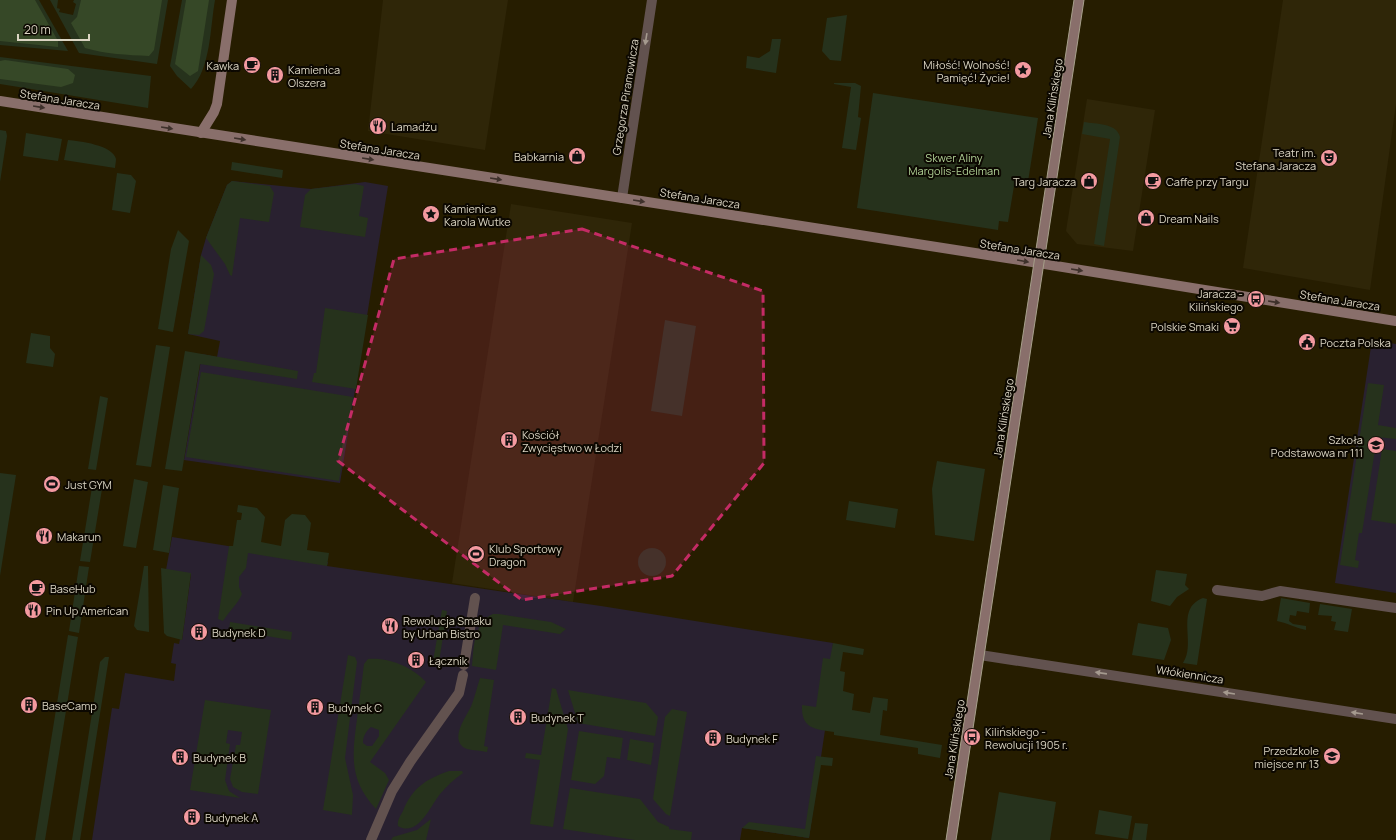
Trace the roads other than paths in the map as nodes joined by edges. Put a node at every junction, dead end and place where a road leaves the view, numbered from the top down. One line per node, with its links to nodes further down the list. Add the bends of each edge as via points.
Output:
1 (232, 0): 5 (street, via 217,104)
2 (652, 0): 6 (street, Grzegorza Piramowicza, one-way to 6)
3 (1079, 0): 7 (street, Jana Kilińskiego)
4 (0, 101): 5 (street, Stefana Jaracza, one-way to 5)
5 (201, 133): 6 (street, Stefana Jaracza, one-way to 6)
6 (622, 198): 7 (street, Stefana Jaracza, one-way to 7)
7 (1038, 264): 8 (street, Stefana Jaracza, one-way to 8); 12 (street, Jana Kilińskiego)
8 (1396, 321)
9 (1217, 590): 11 (street, via 1262,596 1280,592)
10 (475, 598): 14 (street, via 459,693 392,791)
11 (1396, 608)
12 (980, 655): 13 (street, Włókiennicza, one-way to 12); 15 (street, Jana Kilińskiego)
13 (1396, 719)
14 (371, 840)
15 (951, 840)

